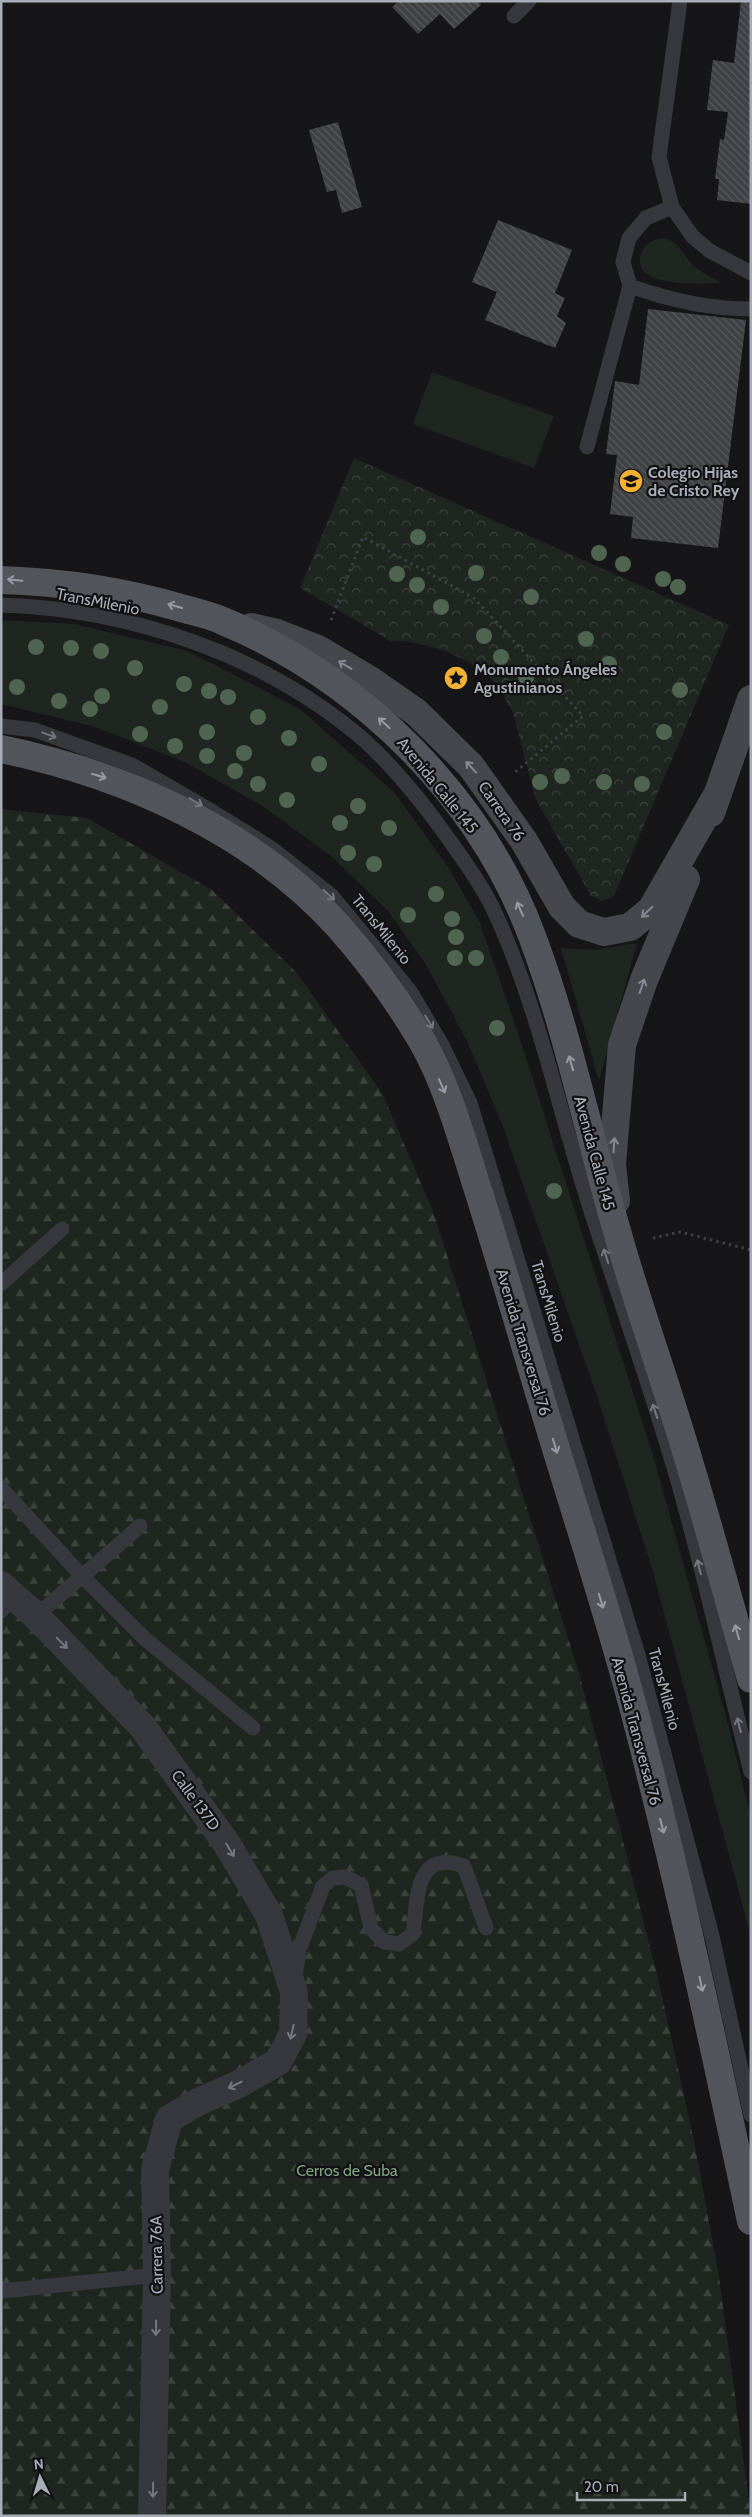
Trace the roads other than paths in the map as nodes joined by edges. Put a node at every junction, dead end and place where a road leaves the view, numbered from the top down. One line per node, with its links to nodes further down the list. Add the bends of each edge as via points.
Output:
1 (529, 1): 3 (lane)
2 (680, 1): 4 (lane, via 659,157)
3 (514, 16)
4 (672, 207): 5 (lane, via 693,237); 6 (lane, via 646,218 629,238 623,262)
5 (751, 273)
6 (630, 286): 7 (lane, via 661,298 695,305); 8 (lane)
7 (751, 309)
8 (587, 448)
9 (1, 580): 11 (main road, Avenida Calle 145, one-way to 9, via 158,601 90,587)
10 (1, 605): 26 (lane, TransMilenio, one-way to 10, via 677,1477 582,1182 530,1004 496,912 463,858 420,798 364,741 294,688 220,652 114,618)
11 (222, 620): 15 (main road, Carrera 76, one-way to 11, via 651,910 630,927 604,932 579,924 562,907 524,841 471,766 416,712 318,649 277,634); 17 (main road, Avenida Calle 145, one-way to 11, via 532,935 509,884 483,842 455,801 404,741 365,706 315,669)
12 (751, 699): 15 (main road, Carrera 76)
13 (1, 726): 30 (lane, TransMilenio, one-way to 30, via 35,730 132,765 271,848 332,896 410,991 441,1043 470,1103 638,1655 712,1936)
14 (1, 749): 31 (main road, Avenida Transversal 76, one-way to 31, via 36,756 125,784 244,847 303,892 340,928 423,1043 452,1109 496,1248 634,1711 697,1967)
15 (718, 796): 17 (main road, Carrera 76, one-way to 15, via 612,1164 622,1045 644,980)
16 (62, 1229): 18 (lane)
17 (621, 1246): 24 (main road, one-way to 17, via 691,1467)
18 (1, 1284)
19 (1, 1488): 21 (lane)
20 (140, 1526): 21 (lane)
21 (82, 1576): 23 (lane); 25 (lane, via 144,1638)
22 (5, 1597): 23 (street, Calle 137D)
23 (36, 1616): 28 (street, Calle 137D, one-way to 28, via 142,1726 225,1841 269,1915)
24 (751, 1679)
25 (253, 1728)
26 (751, 1772)
27 (486, 1928): 28 (lane, via 464,1866 447,1860 429,1867 421,1880 413,1934 399,1944 384,1942 371,1928 362,1885 345,1877 333,1878 323,1886 299,1950)
28 (294, 1992): 29 (street, Calle 137D, one-way to 29, via 293,2034)
29 (278, 2062): 32 (street, Carrera 76A, one-way to 32, via 169,2119 155,2170)
30 (751, 2115)
31 (751, 2221)
32 (157, 2275): 33 (lane); 34 (street, Carrera 76A, one-way to 34)
33 (1, 2290)
34 (152, 2516)

